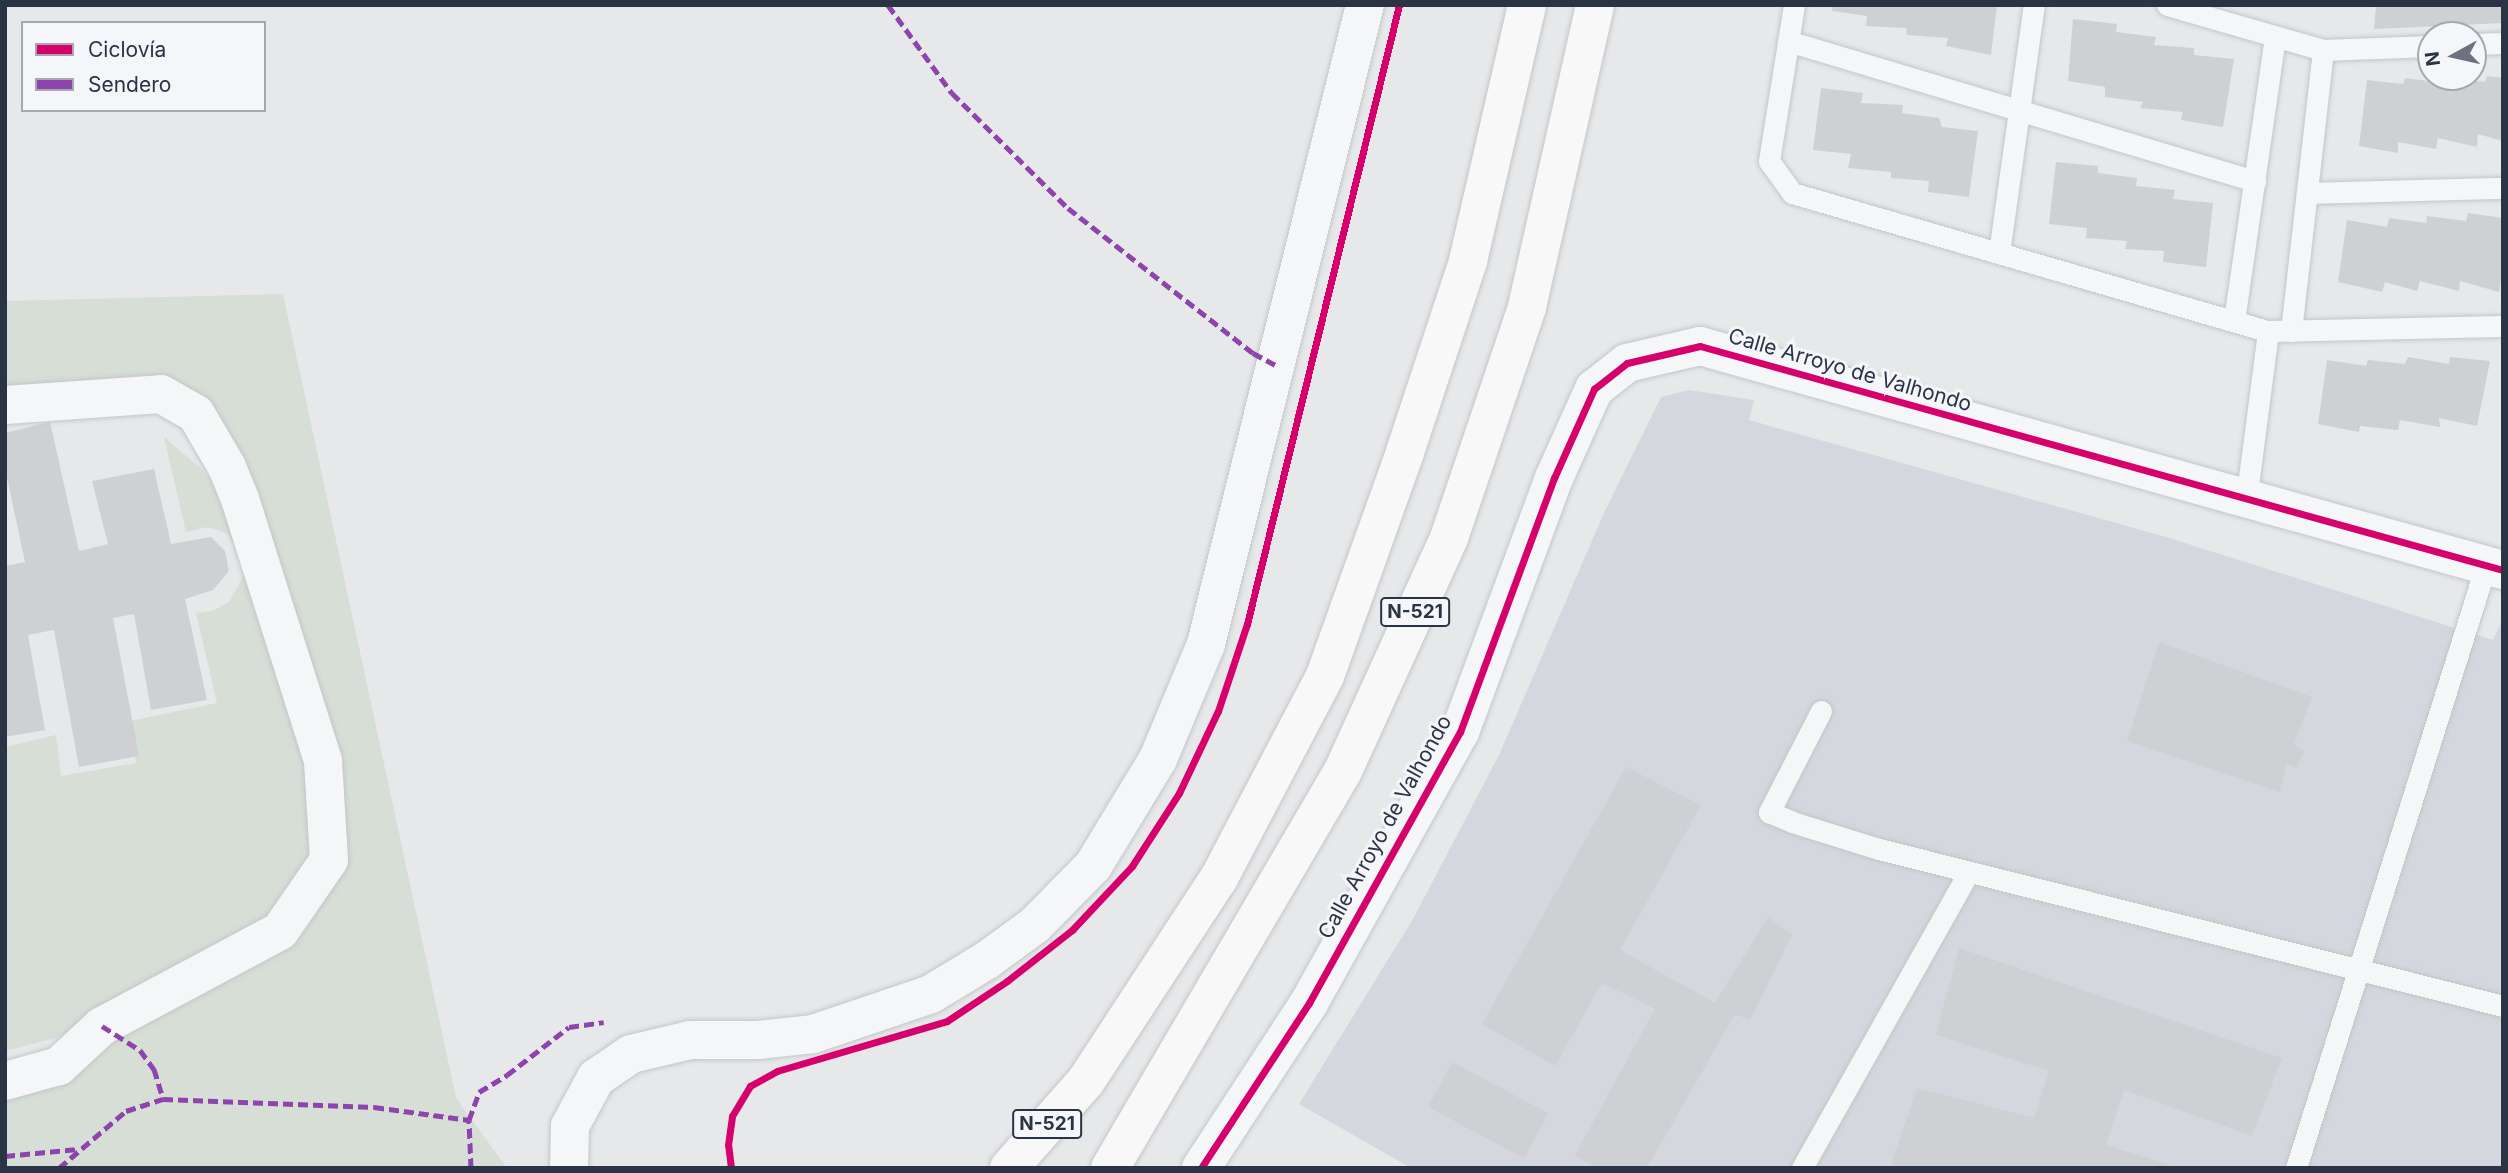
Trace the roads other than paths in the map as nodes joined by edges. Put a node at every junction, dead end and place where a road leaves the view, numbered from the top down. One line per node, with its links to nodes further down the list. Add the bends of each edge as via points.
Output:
1 (1365, 5): 28 (street, via 1206,644 1158,759 1093,866 1035,925 931,994 813,1034 690,1040 631,1054 596,1078 570,1126)
2 (1527, 5): 29 (highway, N-521, via 1468,261 1325,676 1219,878 1086,1081)
3 (1595, 5): 30 (highway, N-521, via 1527,307 1449,538 1342,773)
4 (1794, 5): 8 (lane)
5 (2034, 5): 11 (lane)
6 (2167, 5): 7 (lane)
7 (2275, 38): 10 (lane); 12 (lane)
8 (1788, 41): 11 (lane); 15 (lane, via 1769,161 1792,193)
9 (2417, 47): 10 (lane)
10 (2323, 50): 14 (lane)
11 (2020, 110): 12 (lane); 15 (lane)
12 (2255, 181): 16 (lane)
13 (2503, 188): 14 (lane)
14 (2307, 193): 19 (lane)
15 (1999, 253): 16 (lane)
16 (2234, 321): 18 (lane)
17 (2503, 327): 19 (lane)
18 (2268, 331): 19 (lane); 21 (lane)
19 (2291, 331)
20 (5, 405): 27 (street, via 161,394 196,414 228,467 240,499 323,761 328,860 280,931 102,1026 59,1066)
21 (2246, 501): 22 (street, Calle Arroyo de Valhondo); 31 (street, Calle Arroyo de Valhondo, via 1700,346 1627,363 1594,389 1554,478 1460,732 1309,1003)
22 (2494, 567): 25 (lane)
23 (1821, 711): 24 (lane, via 1769,812 1819,833)
24 (1969, 872): 25 (lane); 32 (lane)
25 (2360, 970): 26 (lane); 33 (lane)
26 (2503, 1006)
27 (5, 1081)
28 (569, 1168)
29 (1009, 1168)
30 (1110, 1168)
31 (1201, 1168)
32 (1802, 1168)
33 (2296, 1168)

